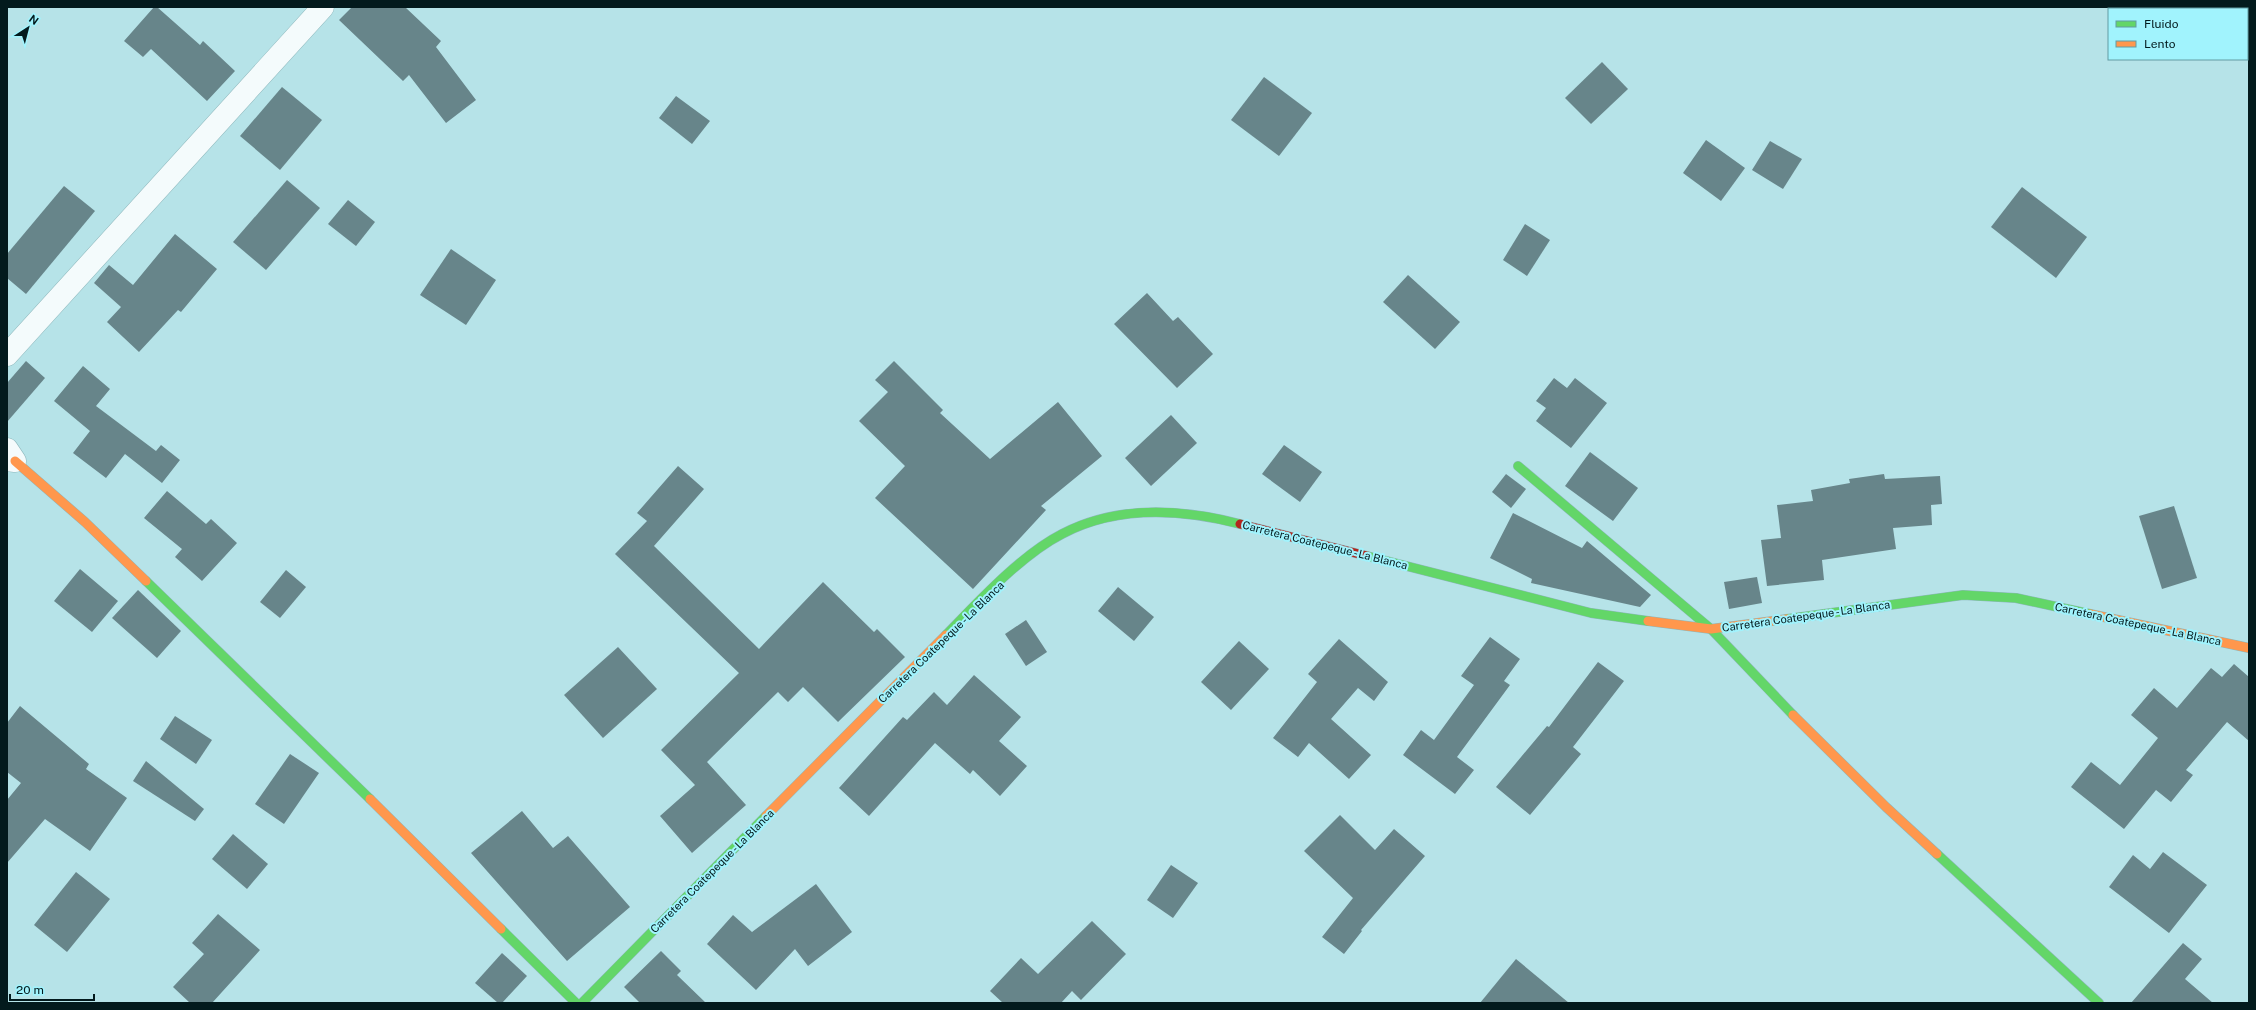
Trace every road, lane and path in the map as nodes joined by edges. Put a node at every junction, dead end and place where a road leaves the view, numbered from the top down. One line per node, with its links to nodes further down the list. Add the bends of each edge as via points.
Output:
1 (323, 7): 2 (street)
2 (7, 355)
3 (10, 457): 7 (main road, via 85,522)
4 (1518, 466): 5 (main road)
5 (1711, 630): 6 (main road, Carretera Coatepeque - La Blanca, via 1948,596 1991,595 2021,598); 8 (main road, Carretera Coatepeque - La Blanca, via 1592,613 1212,517 1155,511 1098,521 1070,531 1044,546 974,606); 9 (main road, via 1886,807)
6 (2249, 648)
7 (576, 1003)
8 (582, 1003)
9 (2099, 1003)

